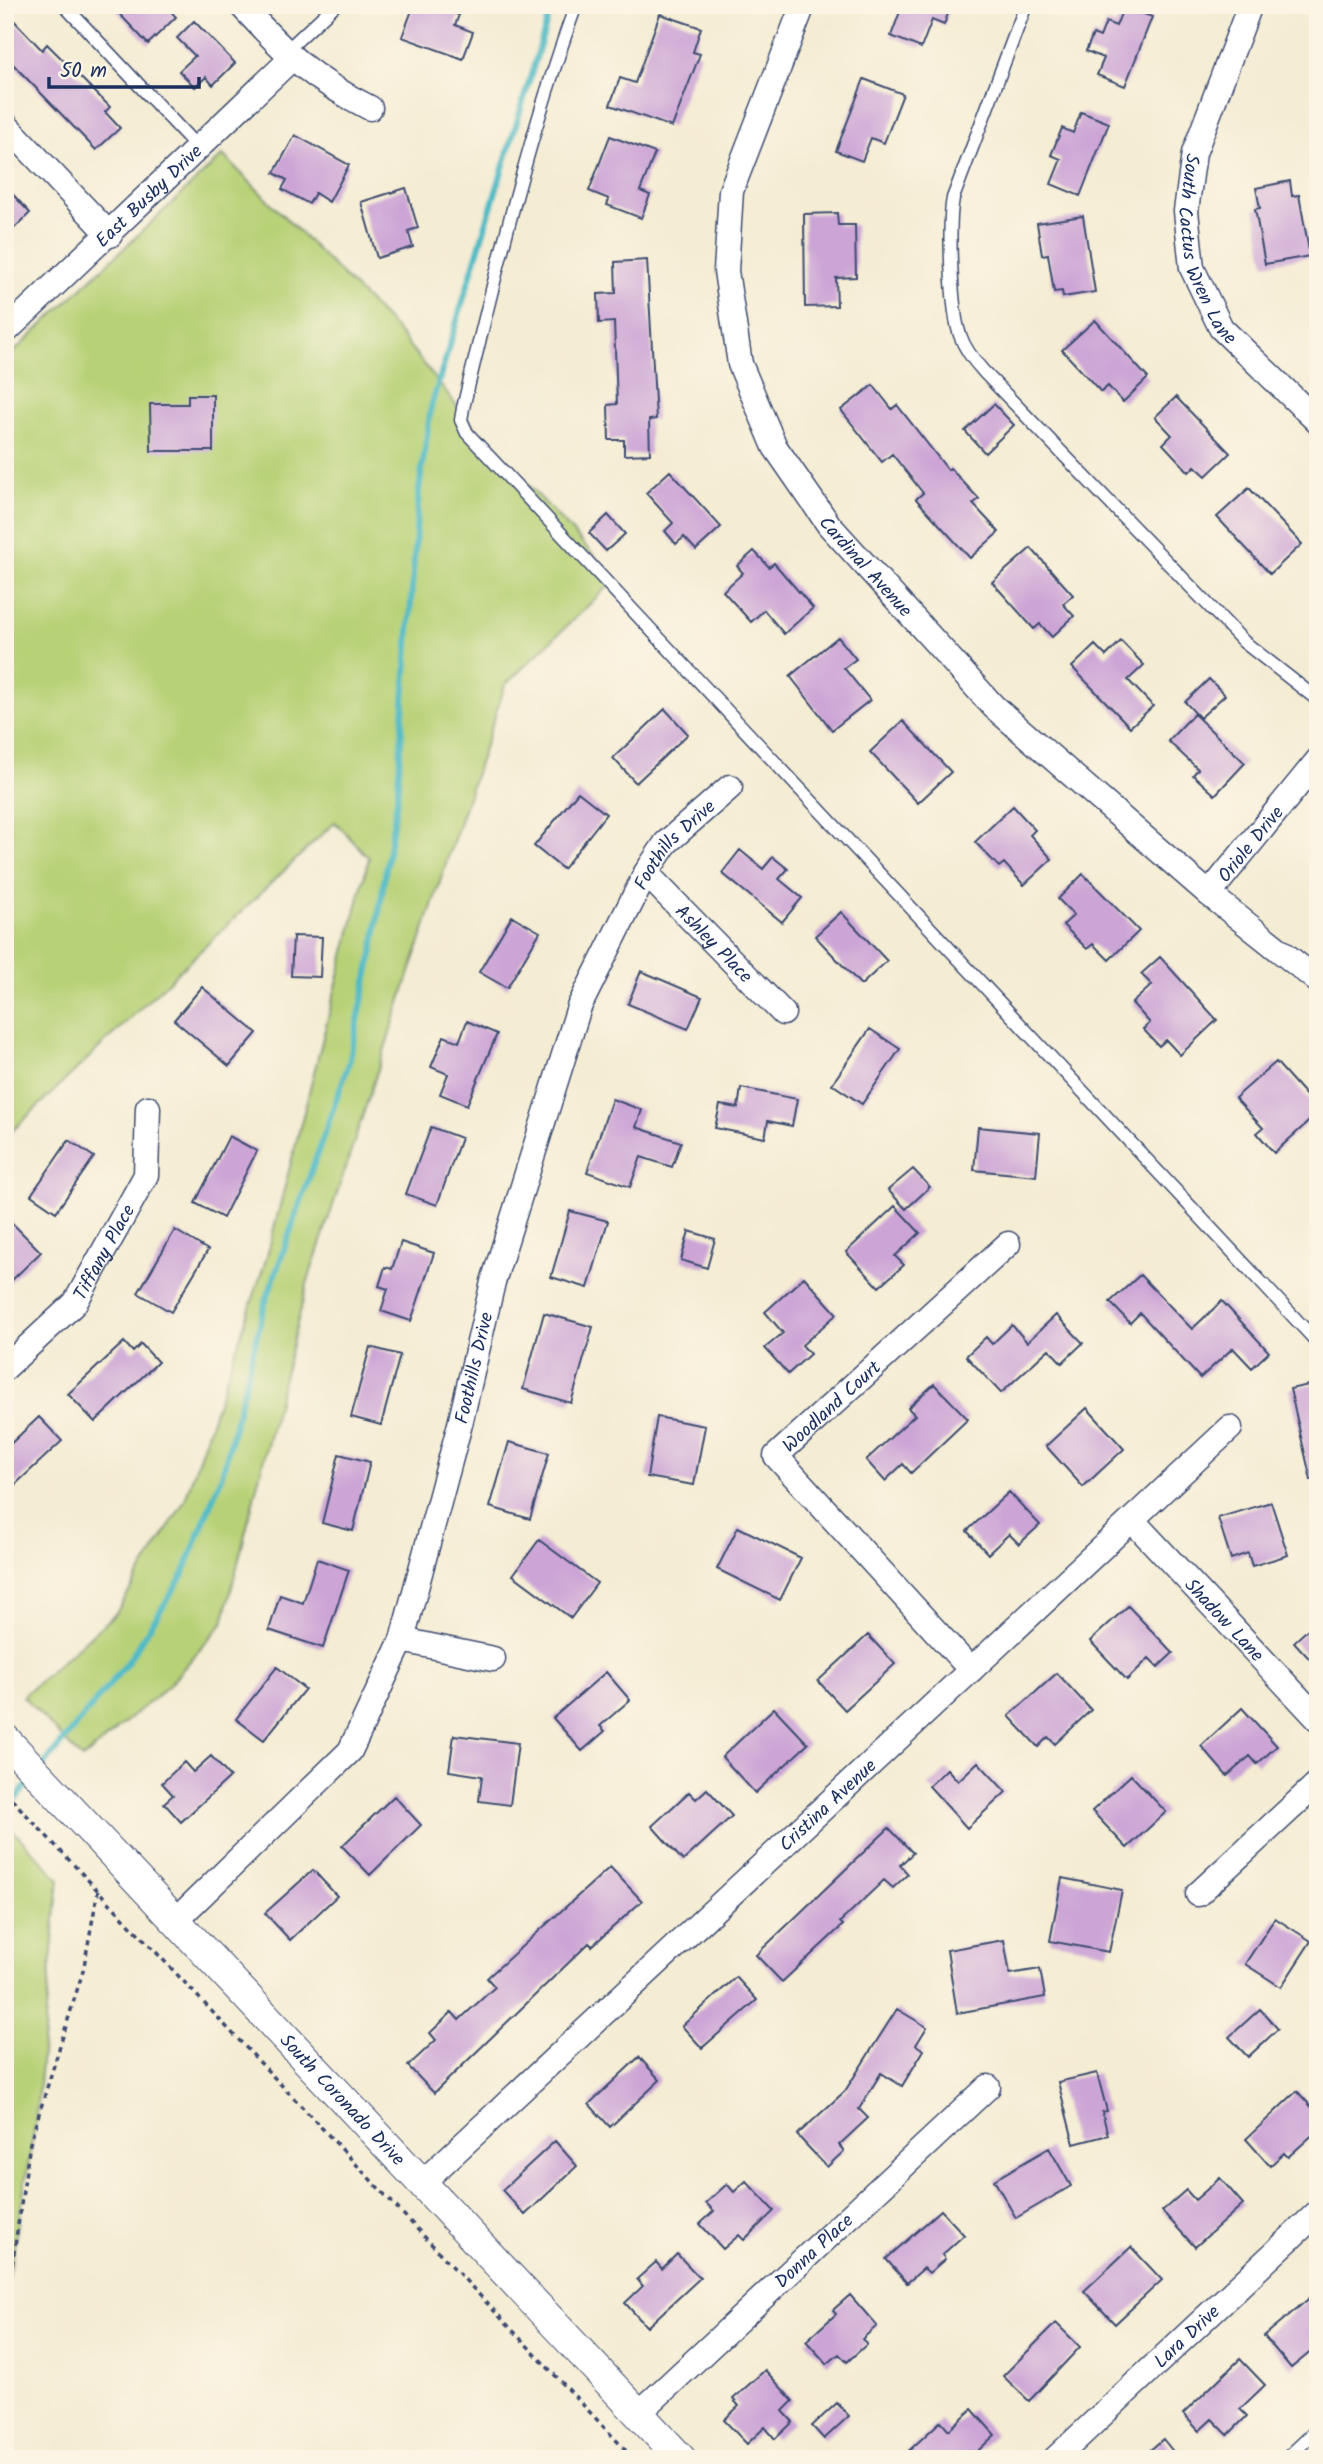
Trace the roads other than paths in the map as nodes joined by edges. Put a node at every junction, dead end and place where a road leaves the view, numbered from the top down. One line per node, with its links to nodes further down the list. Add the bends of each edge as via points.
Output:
1 (64, 5): 11 (lane)
2 (242, 5): 8 (street)
3 (335, 5): 8 (lane)
4 (576, 5): 24 (lane, via 514,195 463,408 461,420 467,433)
5 (803, 5): 19 (street, Cardinal Avenue, via 731,191 726,271 740,364 775,447 829,525 994,707)
6 (1026, 5): 15 (lane, via 948,221 959,333 984,372 1244,642)
7 (1250, 5): 14 (street, South Cactus Wren Lane, via 1194,153 1185,211 1192,268 1221,328)
8 (288, 56): 9 (street, via 332,89); 11 (street, East Busby Drive)
9 (370, 107)
10 (5, 124): 12 (street)
11 (199, 149): 12 (street, East Busby Drive)
12 (110, 235): 13 (street, East Busby Drive)
13 (5, 332)
14 (1318, 422)
15 (1318, 700)
16 (1318, 760): 19 (street, Oriole Drive)
17 (730, 787): 18 (street, Foothills Drive, via 666,844)
18 (646, 873): 21 (street, Ashley Place); 28 (street, Foothills Drive, via 579,1007 493,1282)
19 (1209, 894): 20 (street, Cardinal Avenue)
20 (1318, 981)
21 (783, 1013)
22 (148, 1108): 25 (street, Tiffany Place, via 146,1175 75,1303)
23 (1008, 1244): 30 (street, Woodland Court, via 776,1456)
24 (1318, 1343)
25 (5, 1368)
26 (1230, 1428): 27 (street, Cristina Avenue)
27 (1132, 1520): 30 (street, Cristina Avenue); 31 (street, Shadow Lane)
28 (402, 1640): 29 (street); 35 (street, Foothills Drive, via 350,1751)
29 (493, 1659)
30 (971, 1670): 37 (street, Cristina Avenue)
31 (1318, 1719)
32 (5, 1739): 35 (street, South Coronado Drive)
33 (1318, 1783): 34 (street)
34 (1198, 1895)
35 (175, 1920): 37 (street, South Coronado Drive)
36 (988, 2087): 39 (street, Donna Place)
37 (423, 2182): 39 (street, South Coronado Drive)
38 (1318, 2212): 42 (street, Lara Drive)
39 (638, 2414): 41 (street, South Coronado Drive)
40 (1318, 2429): 43 (lane)
41 (681, 2459)
42 (1055, 2459)
43 (1286, 2459)

